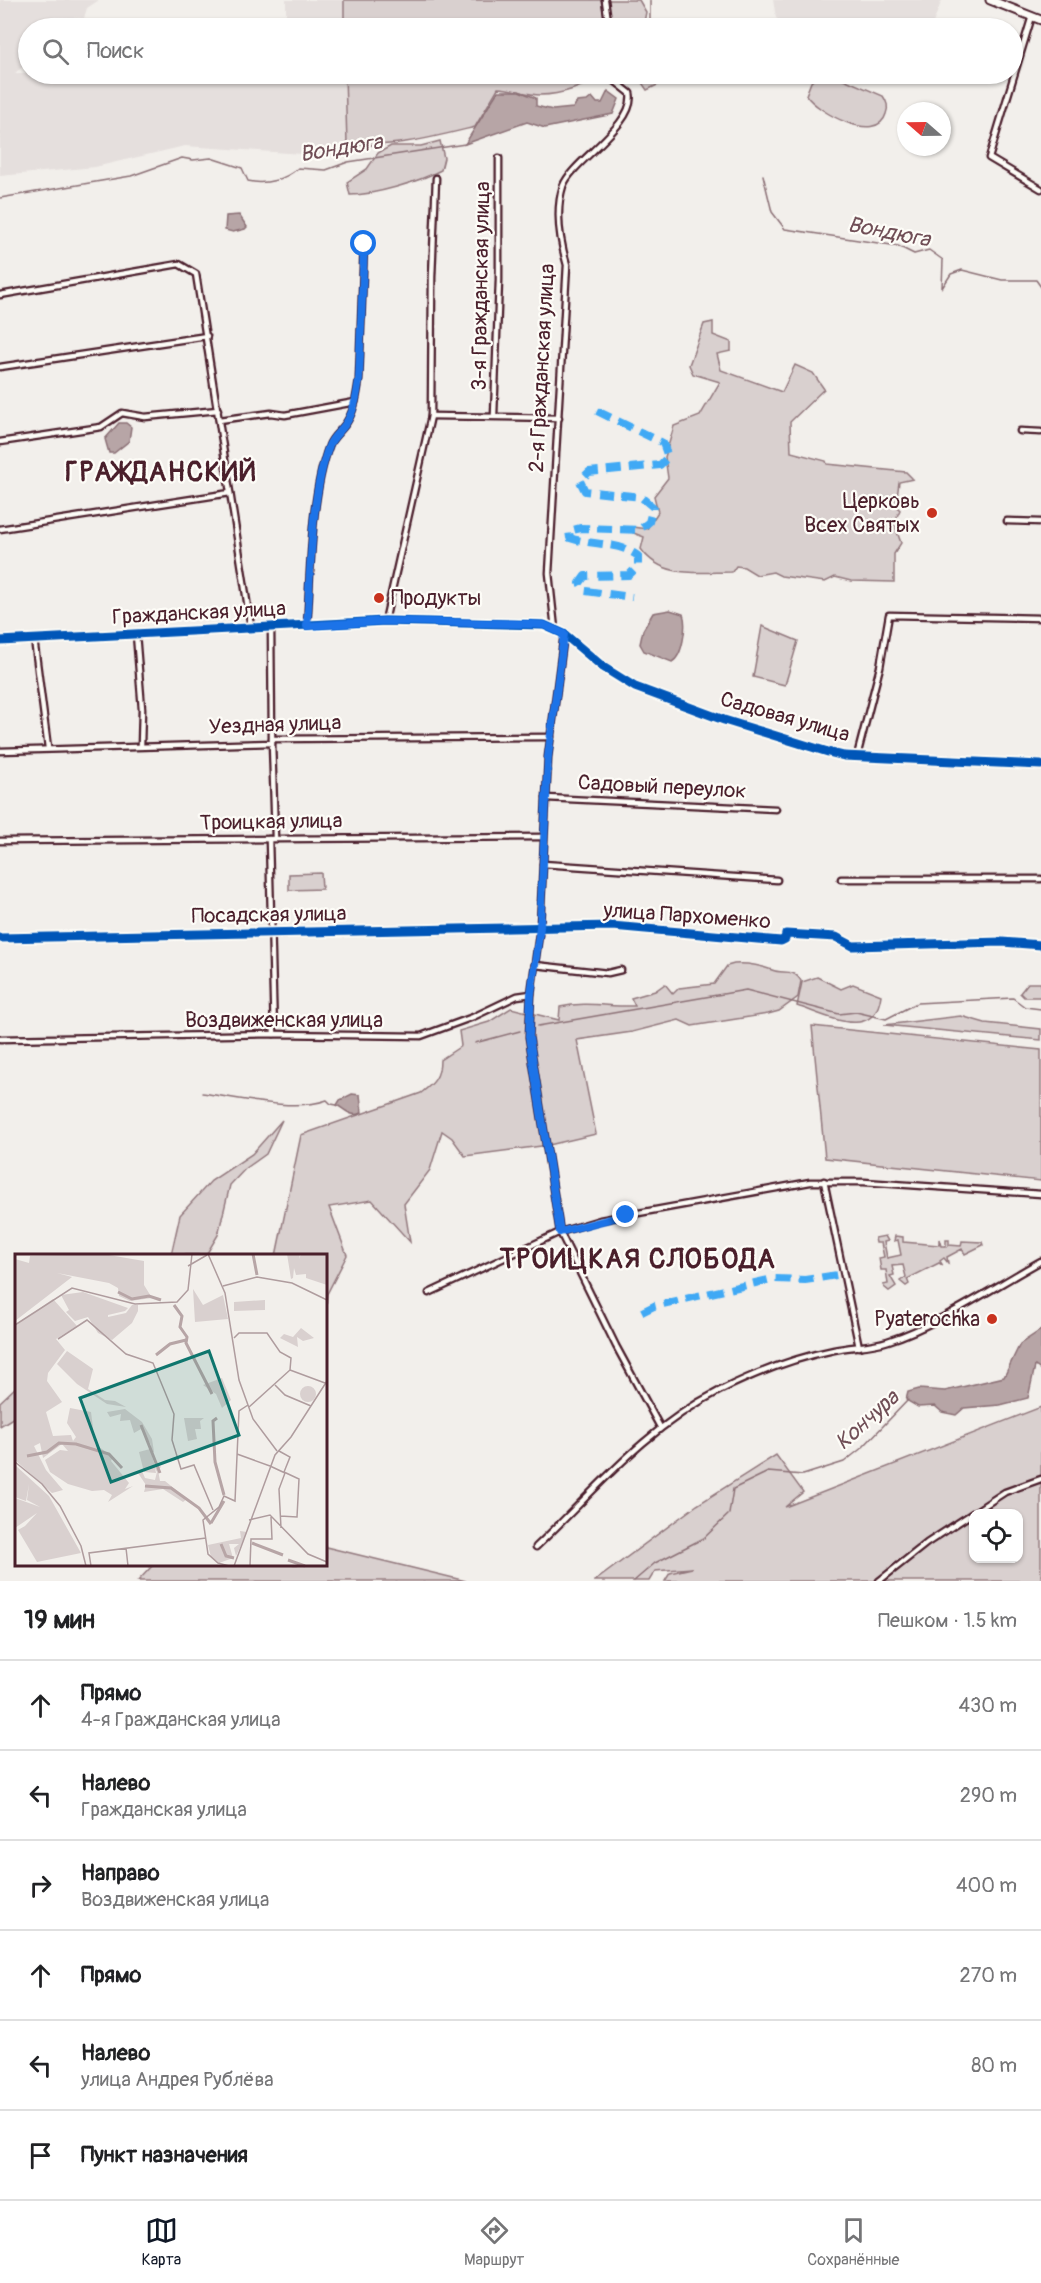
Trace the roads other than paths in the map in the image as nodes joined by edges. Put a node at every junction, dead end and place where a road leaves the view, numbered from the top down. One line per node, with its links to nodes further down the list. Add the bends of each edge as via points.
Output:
1 (605, 0): 4 (street)
2 (990, 0): 3 (street)
3 (1032, 16): 5 (street); 6 (street)
4 (608, 18)
5 (1041, 20)
6 (1023, 46)
7 (619, 84): 20 (street, 2-я Гражданская улица, via 630,93 630,105 606,140 563,187 559,235 567,265)
8 (1011, 84): 11 (street, via 989,158)
9 (499, 158): 18 (street, 3-я Гражданская улица)
10 (436, 178): 19 (street)
11 (1041, 189)
12 (364, 242): 16 (street)
13 (0, 295): 14 (street, via 179,264 196,274)
14 (207, 336): 15 (street); 17 (street)
15 (0, 367)
16 (355, 402): 21 (street, via 285,415 271,413); 33 (street, via 348,421 329,444 322,472)
17 (218, 410): 21 (street); 24 (street, via 145,417 122,413 101,427)
18 (494, 415): 19 (street); 20 (street)
19 (431, 416): 30 (street)
20 (559, 418): 35 (street, 2-я Гражданская улица, via 549,573)
21 (219, 420): 25 (street)
22 (1020, 431): 23 (street)
23 (1041, 432)
24 (0, 442)
25 (230, 493): 28 (street); 34 (street)
26 (1007, 521): 27 (street)
27 (1041, 522)
28 (0, 529)
29 (1041, 618): 45 (street, via 889,615)
30 (385, 621): 31 (street, Гражданская улица); 33 (street, Гражданская улица)
31 (544, 625): 35 (street, Садовая улица)
32 (271, 626): 33 (street, Гражданская улица); 34 (street, Гражданская улица); 41 (street)
33 (307, 626)
34 (251, 627): 36 (street, Гражданская улица)
35 (555, 629): 37 (street, Садовая улица)
36 (136, 634): 38 (street, Гражданская улица); 42 (street)
37 (564, 634): 40 (street); 45 (street, Садовая улица, via 603,667 635,687 724,720 828,752)
38 (34, 639): 39 (street, Гражданская улица); 43 (street)
39 (0, 641)
40 (551, 737): 41 (street, Уездная улица); 47 (street)
41 (272, 741): 42 (street, Уездная улица); 50 (street)
42 (141, 746): 43 (street, Уездная улица)
43 (48, 748): 44 (street, Уездная улица)
44 (0, 751)
45 (857, 756): 46 (street, Садовая улица)
46 (1041, 765)
47 (546, 798): 48 (street, Садовый переулок); 49 (street)
48 (776, 809)
49 (543, 837): 50 (street, Троицкая улица); 52 (street)
50 (272, 838): 51 (street, Троицкая улица); 57 (street)
51 (0, 841)
52 (543, 864): 55 (street); 56 (street)
53 (841, 879): 54 (street)
54 (1041, 879)
55 (777, 880)
56 (540, 927): 57 (street, Посадская улица); 59 (street, улица Пархоменко, via 612,926 781,940 786,934 836,937 853,946 1002,942); 60 (street)
57 (271, 933): 58 (street, Посадская улица); 63 (street)
58 (0, 938)
59 (1041, 945)
60 (535, 965): 61 (street, via 608,973); 62 (street)
61 (621, 970)
62 (531, 994): 63 (street, Воздвиженская улица, via 421,1036); 67 (street, via 529,1037)
63 (274, 1034): 64 (street, Воздвиженская улица)
64 (0, 1039)
65 (825, 1181): 66 (street); 67 (street, via 600,1220); 70 (street)
66 (1041, 1194)
67 (560, 1232): 69 (street); 71 (street)
68 (1041, 1261): 70 (street, via 922,1326 887,1342)
69 (429, 1293)
70 (859, 1347): 71 (street, via 836,1349 768,1369 717,1392)
71 (660, 1427): 73 (street, via 608,1473)
72 (1041, 1479): 74 (street, via 1005,1492 927,1543)
73 (536, 1547)
74 (879, 1581)

